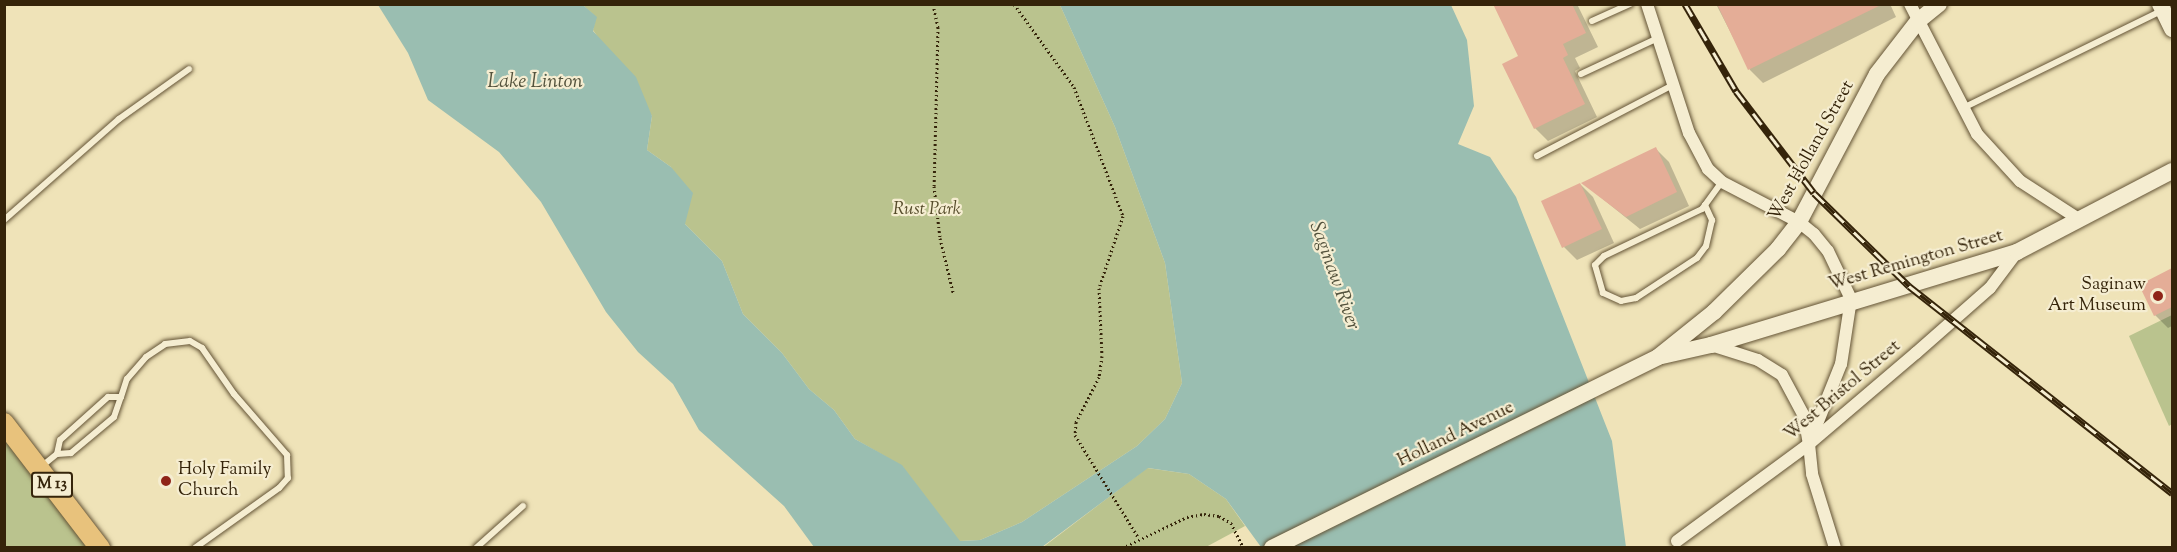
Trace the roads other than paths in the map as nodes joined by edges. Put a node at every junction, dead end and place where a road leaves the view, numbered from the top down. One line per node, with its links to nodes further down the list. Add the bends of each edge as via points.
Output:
1 (1630, 4): 6 (lane)
2 (1647, 4): 9 (street)
3 (1910, 4): 7 (street)
4 (1939, 4): 7 (main road, West Holland Street)
5 (2162, 7): 8 (main road); 13 (lane)
6 (1592, 21)
7 (1918, 21): 13 (street); 20 (main road, West Holland Street, via 1877,74)
8 (2172, 29)
9 (1658, 38): 11 (lane); 12 (street)
10 (189, 69): 19 (lane, via 119,119)
11 (1581, 74)
12 (1673, 85): 14 (lane); 16 (street, via 1696,149)
13 (1962, 108): 18 (street, via 1977,134 2020,181)
14 (1537, 156)
15 (2172, 171): 18 (main road, West Remington Street)
16 (1722, 182): 17 (lane); 20 (street)
17 (1705, 205): 17 (lane, via 1604,255 1595,265 1603,293 1621,301 1636,298 1697,258 1706,246 1712,220)
18 (2077, 218): 21 (main road, West Remington Street)
19 (4, 220)
20 (1799, 222): 22 (street, via 1828,251); 24 (main road, West Holland Street, via 1737,293)
21 (2017, 252): 22 (main road, West Remington Street, via 1909,286); 27 (street, West Bristol Street, via 1990,288)
22 (1851, 299): 23 (main road, West Remington Street); 27 (street, via 1841,364)
23 (1712, 345): 24 (main road, West Remington Street); 27 (street, via 1758,360 1782,375 1801,408)
24 (1658, 357): 35 (main road, Holland Avenue)
25 (121, 397): 28 (lane, via 114,417 71,453); 28 (lane, via 108,397 60,440); 33 (lane, via 131,373 146,357 165,344 190,341 202,348 234,394 286,455 288,478 279,488)
26 (4, 423): 29 (main road, M 13)
27 (1809, 444): 31 (street, West Bristol Street); 36 (street, via 1812,474)
28 (57, 454): 29 (lane)
29 (40, 469): 32 (main road, M 13)
30 (523, 506): 34 (lane)
31 (1677, 541)
32 (100, 548)
33 (195, 548)
34 (476, 548)
35 (1272, 548)
36 (1835, 548)

